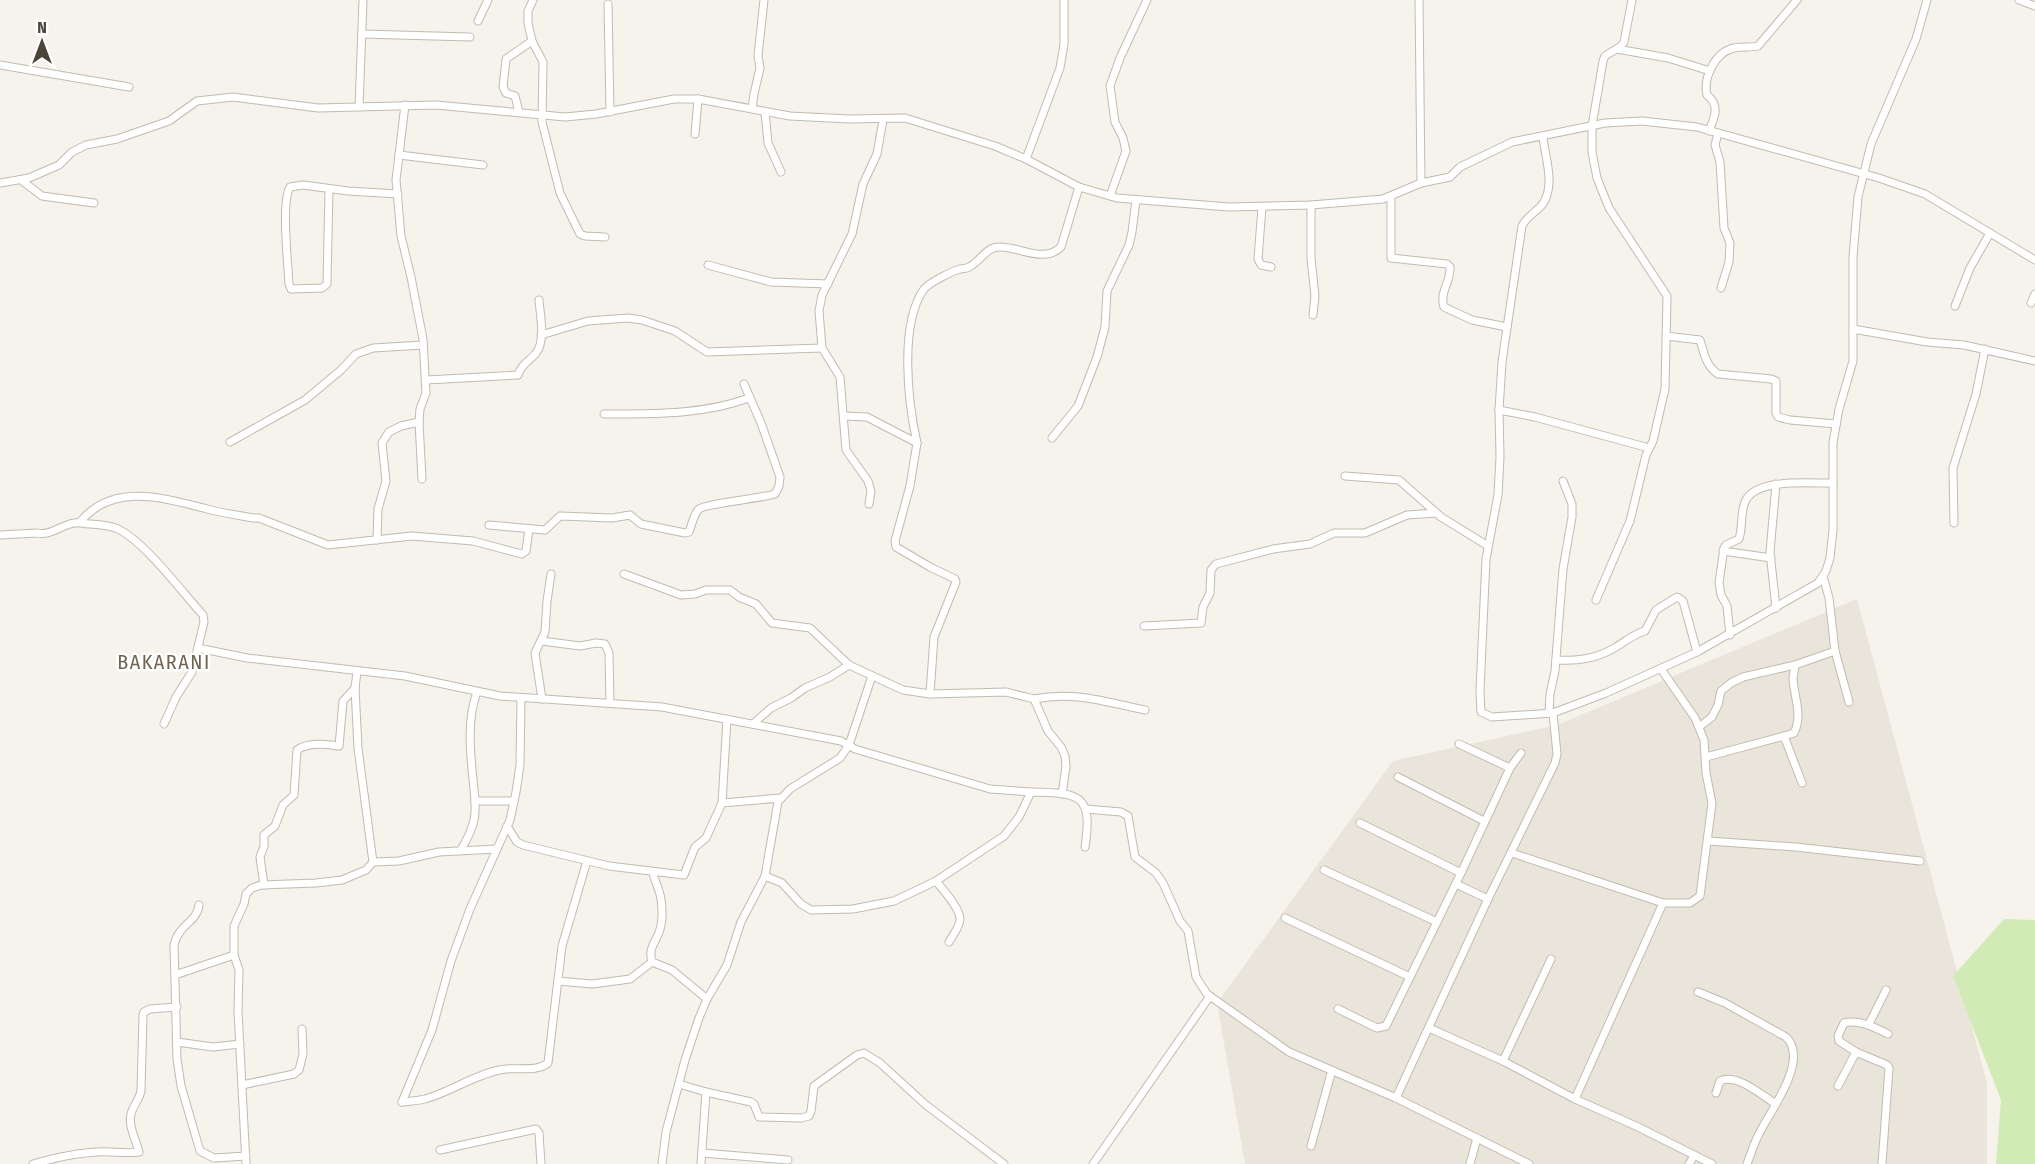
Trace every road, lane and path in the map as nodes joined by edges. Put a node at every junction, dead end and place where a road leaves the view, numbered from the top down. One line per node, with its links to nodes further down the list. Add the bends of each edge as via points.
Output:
1 (363, 0): 15 (street)
2 (488, 0): 14 (street)
3 (532, 0): 17 (street, via 528,11)
4 (764, 0): 25 (street, via 760,69)
5 (1064, 0): 37 (street, via 1060,68)
6 (1147, 0): 47 (street, via 1110,86 1115,122 1126,151)
7 (1419, 0): 43 (street)
8 (1632, 0): 18 (street, via 1626,35)
9 (1797, 0): 20 (street, via 1758,46 1727,50)
10 (1927, 0): 40 (street, via 1916,39 1871,144)
11 (2019, 0): 13 (street)
12 (608, 4): 27 (street)
13 (2035, 6)
14 (478, 21)
15 (362, 34): 16 (street); 24 (street)
16 (471, 37)
17 (532, 41): 26 (street, via 506,59 503,87 515,96); 29 (street, via 543,62)
18 (1616, 49): 20 (street, via 1668,58); 31 (street, via 1603,61)
19 (0, 65): 21 (street)
20 (1710, 71): 32 (street, via 1706,91 1715,105)
21 (129, 87)
22 (698, 99): 25 (street); 27 (street, via 662,101); 34 (street)
23 (405, 105): 24 (street); 26 (street); 36 (street)
24 (359, 107): 41 (street, via 318,108 233,97 202,99 192,102 170,121 86,145 59,165)
25 (752, 109): 28 (street)
26 (519, 112): 29 (street)
27 (610, 112): 29 (street, via 565,117)
28 (765, 112): 30 (street); 39 (street, via 768,143)
29 (541, 114): 54 (street, via 557,182 579,233)
30 (883, 120): 37 (street, via 910,119); 58 (street, via 877,154 863,184 852,234)
31 (1593, 126): 32 (street, via 1642,121); 35 (street); 68 (street, via 1594,167 1605,199 1667,296)
32 (1709, 131): 33 (street)
33 (1718, 133): 40 (street); 59 (street, via 1715,145 1730,243)
34 (695, 134)
35 (1543, 137): 43 (street, via 1509,143 1460,167 1450,177); 65 (street, via 1550,175 1545,199 1522,226)
36 (399, 155): 38 (street); 46 (street)
37 (1026, 159): 44 (street)
38 (483, 165)
39 (781, 172)
40 (1863, 174): 53 (street, via 1925,194); 66 (street, via 1855,226)
41 (21, 180): 42 (street); 50 (street, via 42,196)
42 (0, 183)
43 (1421, 183): 48 (street)
44 (1079, 187): 47 (street); 83 (street, via 1057,251 1045,254 993,248 969,267 924,290 908,336 907,357)
45 (329, 189): 45 (street, via 296,185 288,191 291,289 322,288 327,284); 46 (street)
46 (398, 194): 69 (street, via 401,236)
47 (1110, 196): 49 (street)
48 (1391, 196): 51 (street); 65 (street, via 1391,258 1448,264 1451,273 1442,297 1444,307 1472,320)
49 (1136, 200): 52 (street); 81 (street, via 1129,245 1107,291 1105,327 1094,365 1077,406)
50 (93, 203)
51 (1311, 205): 52 (street); 64 (street)
52 (1262, 207): 57 (street, via 1258,262)
53 (1990, 233): 55 (street); 63 (street)
54 (605, 237)
55 (2035, 260)
56 (708, 265): 58 (street, via 771,282)
57 (1271, 267)
58 (828, 284): 70 (street, via 819,311)
59 (1721, 288)
60 (2035, 294): 62 (street)
61 (539, 300): 67 (street)
62 (2031, 303)
63 (1955, 306)
64 (1313, 315)
65 (1507, 327): 76 (street)
66 (1853, 329): 71 (street); 80 (street, via 1853,361)
67 (541, 335): 70 (street, via 588,321 628,318 675,331 707,352); 73 (street, via 538,352 523,363 518,375)
68 (1666, 336): 80 (street, via 1700,340 1704,356 1718,374 1776,381 1778,417); 84 (street, via 1664,399)
69 (423, 345): 73 (street); 82 (street, via 373,348 356,354 305,400)
70 (822, 348): 78 (street, via 840,377)
71 (1985, 349): 72 (street); 93 (street, via 1953,468)
72 (2035, 361)
73 (426, 380): 79 (street)
74 (744, 384): 75 (street)
75 (749, 398): 77 (street, via 697,412); 95 (street, via 780,477 775,494 704,506 685,533 641,524 630,515 560,516 548,529)
76 (1499, 410): 84 (street); 98 (street, via 1497,495)
77 (604, 414)
78 (844, 416): 83 (street, via 867,417); 90 (street, via 846,450 870,485)
79 (418, 422): 86 (street); 97 (street, via 389,432 382,443 387,476 378,509)
80 (1836, 424): 88 (street)
81 (1052, 438)
82 (230, 442)
83 (917, 443): 120 (street, via 896,547 956,582 934,637)
84 (1649, 448): 104 (street, via 1628,528)
85 (1345, 476): 91 (street, via 1399,480)
86 (422, 479)
87 (1563, 481): 112 (street, via 1572,510)
88 (1833, 483): 89 (street); 103 (street, via 1833,531)
89 (1776, 484): 99 (street, via 1750,494 1744,503 1739,539); 100 (street)
90 (869, 504)
91 (1436, 513): 98 (street); 106 (street, via 1407,515 1365,533 1334,533 1310,544 1215,564 1201,623)
92 (80, 522): 96 (street, via 42,534); 97 (street, via 102,504 154,496 259,518 324,545); 109 (street, via 122,532 168,576 204,617)
93 (1954, 523)
94 (489, 525): 95 (street)
95 (529, 529): 97 (street, via 526,551 522,554 457,539 412,536)
96 (0, 535)
97 (377, 540)
98 (1488, 546): 127 (street, via 1480,664 1481,712 1492,717)
99 (1723, 551): 100 (street); 107 (street, via 1719,583 1727,606)
100 (1771, 558): 105 (street)
101 (551, 574): 108 (street)
102 (624, 574): 113 (street, via 681,595 730,590 760,606 772,623 814,630)
103 (1823, 576): 105 (street); 110 (street)
104 (1596, 600)
105 (1776, 608): 107 (street)
106 (1144, 626)
107 (1730, 635): 111 (street)
108 (542, 641): 122 (street, via 535,660); 125 (street, via 580,646 605,644 609,653)
109 (198, 648): 116 (street); 130 (street, via 192,672)
110 (1835, 651): 114 (street); 124 (street)
111 (1697, 652): 112 (street, via 1683,601 1677,597 1656,610 1645,632 1603,654); 115 (street)
112 (1556, 660): 127 (street)
113 (849, 665): 117 (street); 129 (street, via 771,708)
114 (1795, 665): 131 (street, via 1731,683 1721,691 1712,717); 132 (street, via 1796,729)
115 (1661, 669): 127 (street); 131 (street)
116 (357, 672): 118 (street); 119 (street, via 405,676)
117 (872, 676): 120 (street, via 903,690); 134 (street)
118 (355, 688): 157 (street, via 358,748); 164 (street, via 343,701 339,746 315,745 297,750 294,795 283,805 276,826 263,838 260,857)
119 (477, 692): 121 (street); 143 (street, via 471,719)
120 (930, 694): 123 (street, via 1003,692)
121 (521, 698): 122 (street); 144 (street, via 520,765)
122 (542, 699): 125 (street)
123 (1034, 699): 126 (street, via 1093,698); 141 (street, via 1063,751 1067,765)
124 (1848, 702)
125 (610, 703): 128 (street)
126 (1145, 710)
127 (1551, 713): 154 (street, via 1555,763)
128 (728, 719): 129 (street); 145 (street)
129 (754, 723): 134 (street)
130 (164, 724)
131 (1699, 727): 136 (street)
132 (1784, 736): 136 (street); 139 (street)
133 (1459, 744): 137 (street)
134 (849, 745): 140 (street, via 990,789); 142 (street, via 840,758)
135 (1521, 753): 137 (street)
136 (1706, 757): 150 (street, via 1712,799)
137 (1510, 768): 147 (street)
138 (1398, 777): 147 (street)
139 (1802, 783)
140 (1031, 792): 141 (street); 162 (street, via 1004,836)
141 (1062, 794): 146 (street, via 1079,799)
142 (781, 798): 145 (street); 161 (street, via 775,811)
143 (475, 801): 144 (street); 153 (street, via 473,823)
144 (514, 801): 149 (street)
145 (722, 803): 159 (street, via 684,875)
146 (1086, 809): 151 (street); 179 (street, via 1128,816 1135,857 1163,883 1188,931 1196,977)
147 (1484, 821): 160 (street)
148 (1360, 823): 160 (street)
149 (507, 826): 152 (street); 155 (street, via 520,844)
150 (1708, 841): 156 (street); 166 (street, via 1699,898 1690,903)
151 (1085, 847)
152 (497, 849): 153 (street); 176 (street, via 470,909 432,1030 402,1101 425,1099 497,1070 546,1065)
153 (461, 850): 157 (street)
154 (1512, 853): 165 (street); 166 (street)
155 (587, 861): 159 (street); 176 (street, via 567,925)
156 (1920, 861)
157 (373, 862): 164 (street, via 366,870 342,880)
158 (1324, 870): 169 (street)
159 (653, 872): 173 (street, via 660,891 662,916 650,950)
160 (1461, 873): 163 (street)
161 (765, 876): 162 (street, via 782,883 811,910 869,908); 180 (street)
162 (936, 881): 170 (street, via 960,918)
163 (1456, 884): 165 (street); 169 (street)
164 (264, 885): 171 (street, via 246,894 234,930)
165 (1488, 899): 184 (street)
166 (1664, 903): 198 (street)
167 (199, 905): 174 (street, via 195,918 176,936)
168 (1286, 918): 175 (street)
169 (1437, 922): 175 (street)
170 (949, 942)
171 (234, 956): 174 (street); 188 (street, via 239,970)
172 (1551, 959): 190 (street)
173 (652, 962): 176 (street, via 630,979 592,984); 180 (street, via 672,970)
174 (175, 975): 181 (street)
175 (1410, 977): 182 (street, via 1383,1028)
176 (558, 981)
177 (1886, 990): 183 (street)
178 (1698, 992): 199 (street, via 1789,1040 1792,1068)
179 (1210, 996): 191 (street, via 1289,1052); 213 (street)
180 (707, 999): 193 (street)
181 (177, 1007): 187 (street); 207 (street, via 144,1012 141,1091 130,1117 139,1152 85,1153)
182 (1338, 1009)
183 (1869, 1024): 186 (street); 189 (street, via 1842,1025 1839,1041)
184 (1428, 1028): 190 (street); 197 (street)
185 (302, 1029): 192 (street, via 299,1070)
186 (1888, 1034)
187 (177, 1042): 188 (street, via 213,1047); 204 (street, via 181,1086 200,1151 214,1158)
188 (240, 1044): 192 (street)
189 (1856, 1052): 194 (street); 219 (street, via 1889,1068)
190 (1503, 1061): 198 (street)
191 (1332, 1070): 197 (street); 201 (street)
192 (242, 1084): 204 (street)
193 (679, 1084): 195 (street); 210 (street)
194 (1838, 1086)
195 (706, 1092): 203 (street); 212 (street, via 751,1102 759,1118 806,1117 812,1111 814,1086 864,1053)
196 (1716, 1093): 199 (street, via 1720,1081 1736,1080)
197 (1396, 1098): 200 (street)
198 (1575, 1099): 205 (street)
199 (1776, 1104): 218 (street)
200 (1477, 1138): 214 (street); 215 (street)
201 (1311, 1146)
202 (440, 1150): 209 (street, via 536,1129)
203 (702, 1153): 206 (street); 211 (street)
204 (246, 1156): 208 (street)
205 (1694, 1156): 216 (street); 217 (street)
206 (788, 1160)
207 (33, 1164)
208 (246, 1164)
209 (541, 1164)
210 (662, 1164)
211 (701, 1164)
212 (1004, 1164)
213 (1093, 1164)
214 (1470, 1164)
215 (1529, 1164)
216 (1689, 1164)
217 (1713, 1164)
218 (1747, 1164)
219 (1882, 1164)

